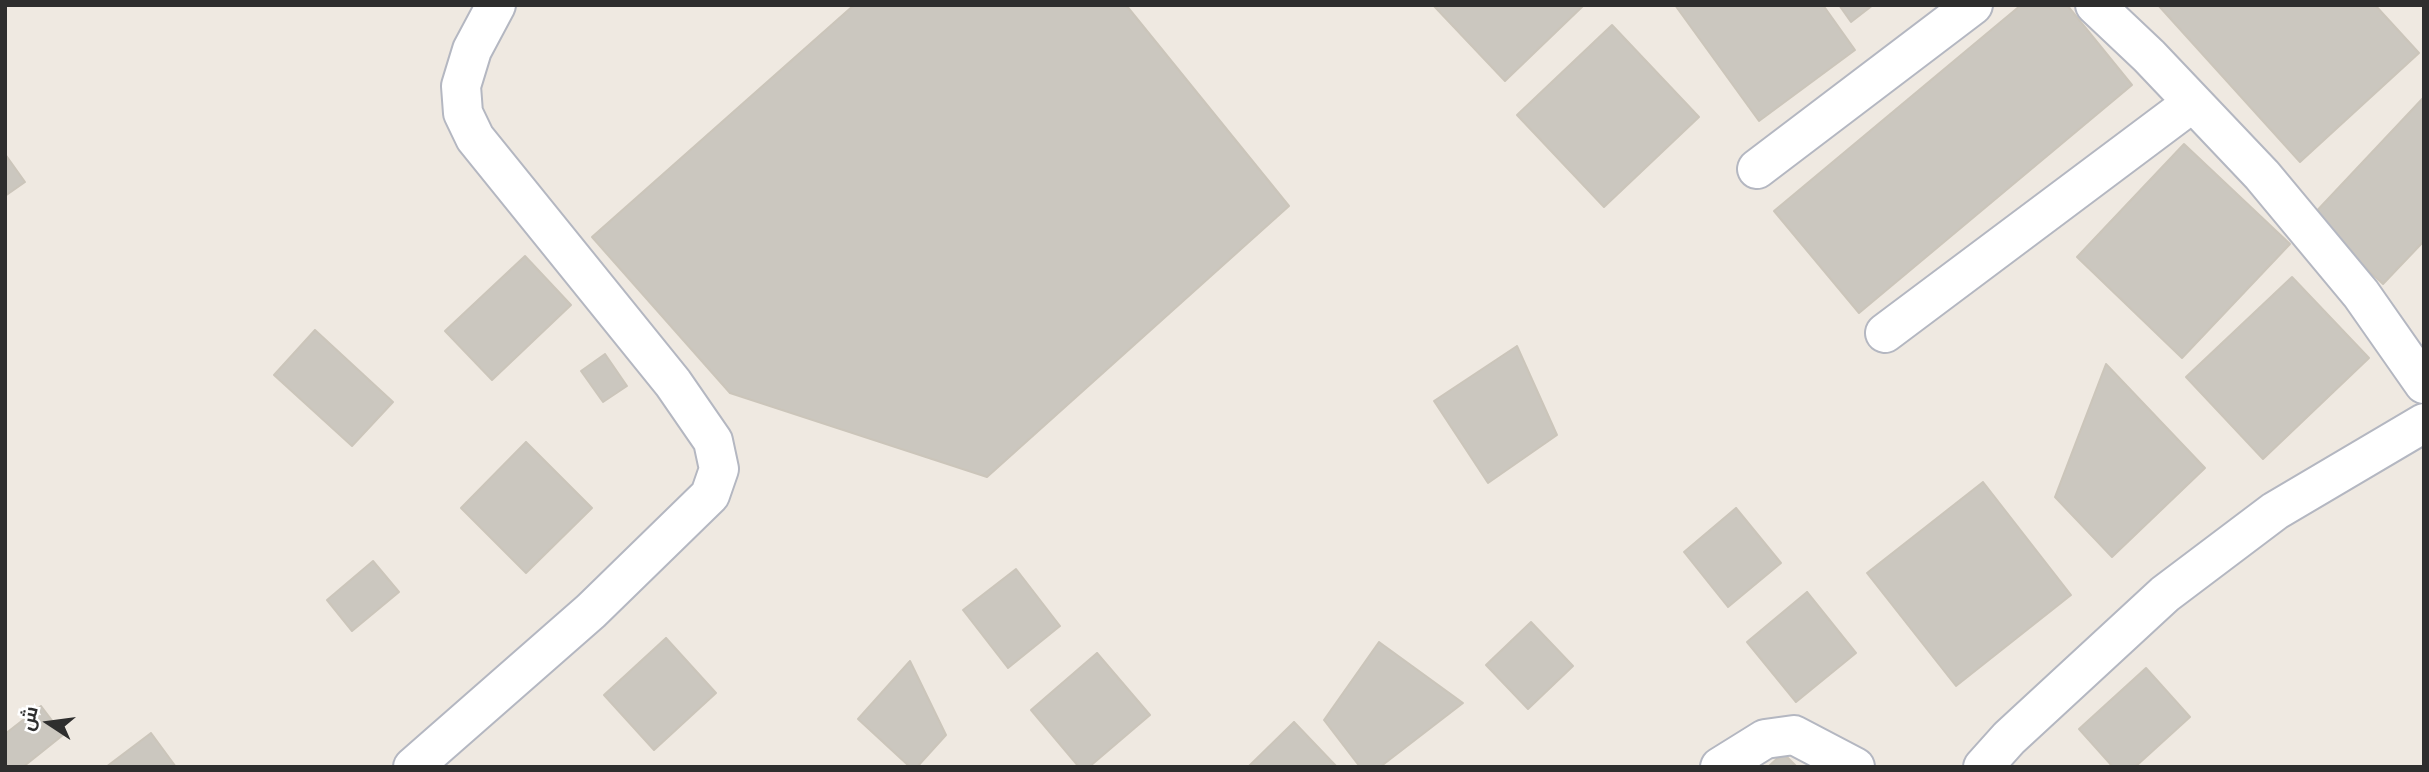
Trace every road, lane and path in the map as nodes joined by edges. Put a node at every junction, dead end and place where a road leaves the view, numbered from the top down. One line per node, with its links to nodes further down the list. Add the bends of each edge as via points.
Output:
1 (496, 5): 9 (street, via 472,51 461,86 463,113 475,138 673,383 713,441 719,469 710,495 601,601)
2 (1973, 5): 5 (street)
3 (2095, 5): 4 (street)
4 (2192, 103): 6 (street); 7 (street, via 2262,174 2361,294)
5 (1757, 169)
6 (1885, 332)
7 (2424, 384)
8 (2424, 423): 12 (street, via 2275,511 2165,594)
9 (413, 767)
10 (1720, 767): 11 (street, via 1765,739 1794,735)
11 (1855, 767)
12 (1983, 767)

